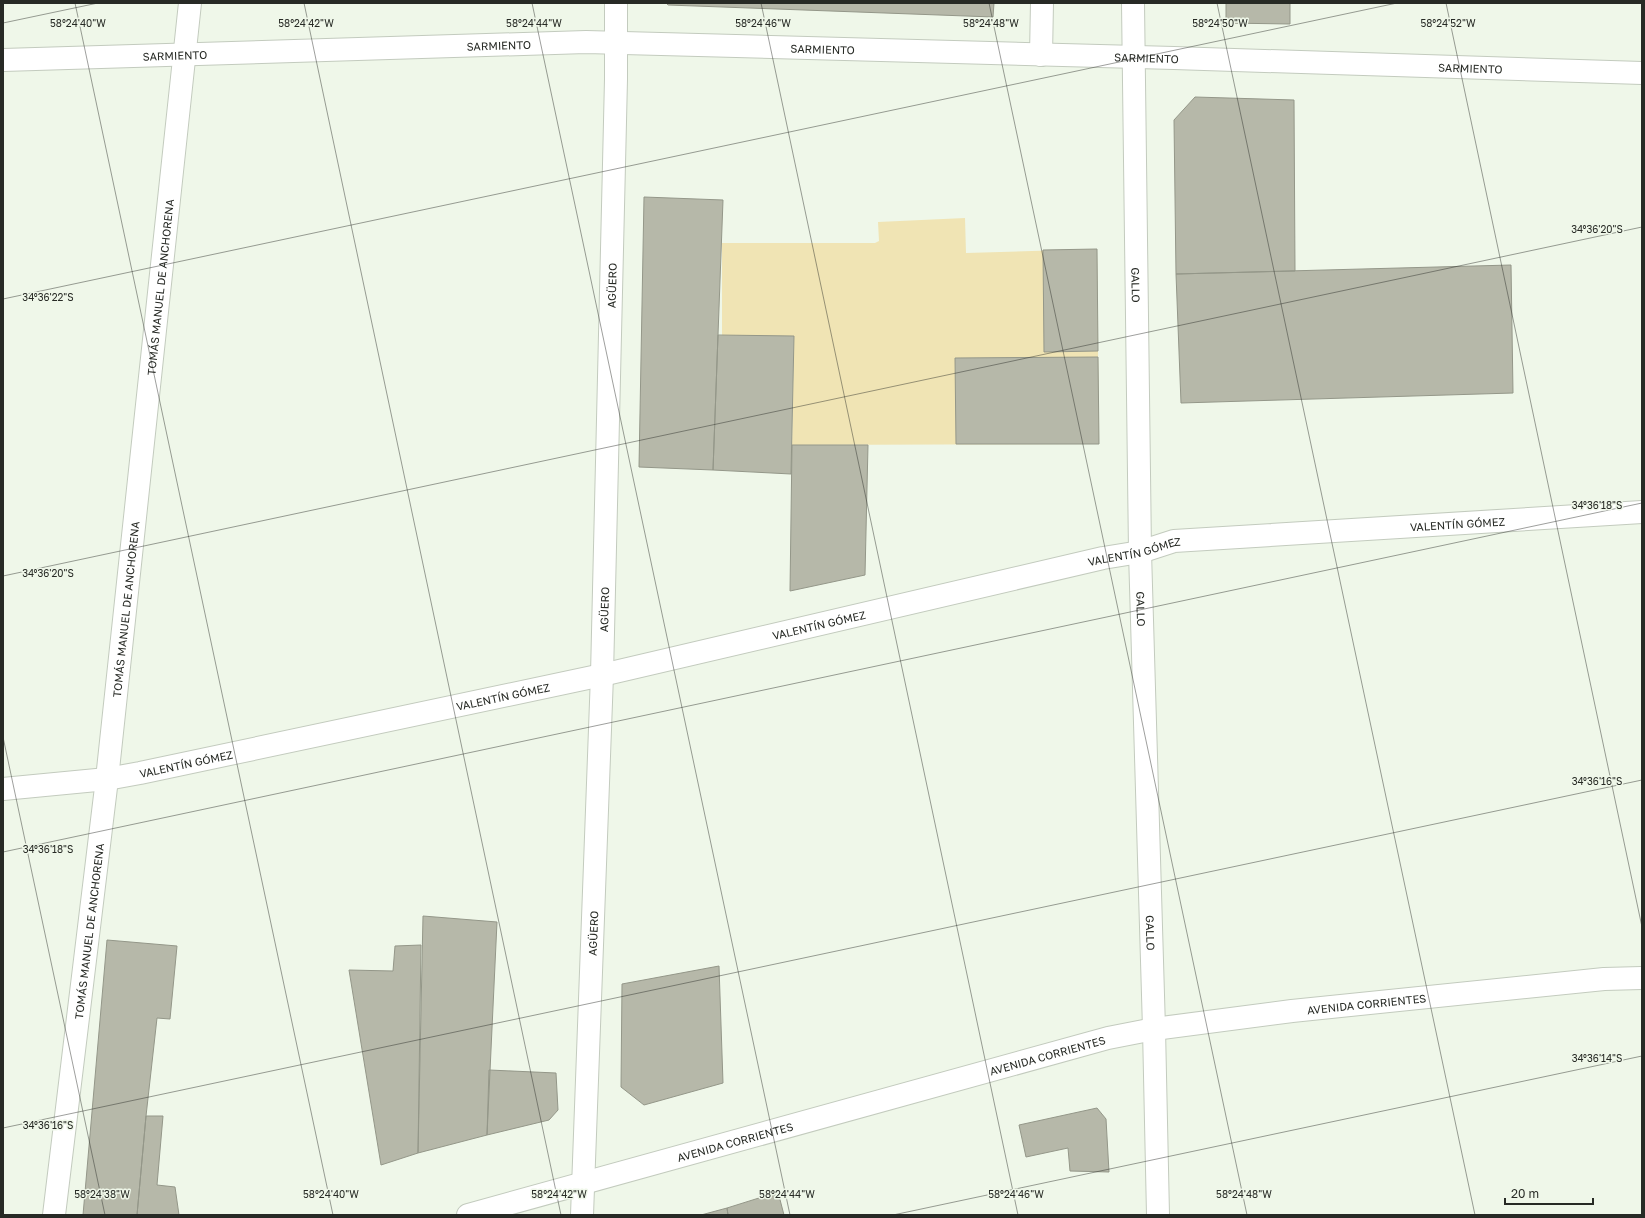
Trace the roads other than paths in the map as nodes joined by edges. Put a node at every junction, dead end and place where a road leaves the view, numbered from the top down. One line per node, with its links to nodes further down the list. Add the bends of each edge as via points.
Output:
1 (190, 3): 6 (street, TOMÁS MANUEL DE ANCHORENA)
2 (616, 3): 5 (street, AGÜERO)
3 (1042, 3): 7 (street)
4 (1133, 3): 8 (street, GALLO)
5 (616, 42): 6 (street, SARMIENTO); 7 (street, SARMIENTO); 13 (street, AGÜERO)
6 (186, 55): 9 (street, SARMIENTO); 14 (street, TOMÁS MANUEL DE ANCHORENA, via 180,89)
7 (1041, 55): 8 (street, SARMIENTO)
8 (1134, 57): 10 (street, SARMIENTO); 12 (street, GALLO)
9 (3, 60)
10 (1642, 73)
11 (1642, 512): 12 (street, VALENTÍN GÓMEZ, via 1174,541)
12 (1140, 552): 13 (street, VALENTÍN GÓMEZ, via 1103,558); 17 (street, GALLO)
13 (602, 675): 14 (street, VALENTÍN GÓMEZ); 18 (street, AGÜERO)
14 (107, 779): 15 (street, VALENTÍN GÓMEZ); 19 (street, TOMÁS MANUEL DE ANCHORENA)
15 (3, 789)
16 (1642, 978): 17 (street, AVENIDA CORRIENTES, via 1604,979 1369,1002)
17 (1154, 1029): 18 (street, AVENIDA CORRIENTES, via 1108,1038); 22 (street, GALLO)
18 (582, 1184): 20 (street, AVENIDA CORRIENTES); 21 (street, AGÜERO)
19 (54, 1215)
20 (468, 1215)
21 (582, 1215)
22 (1158, 1215)

